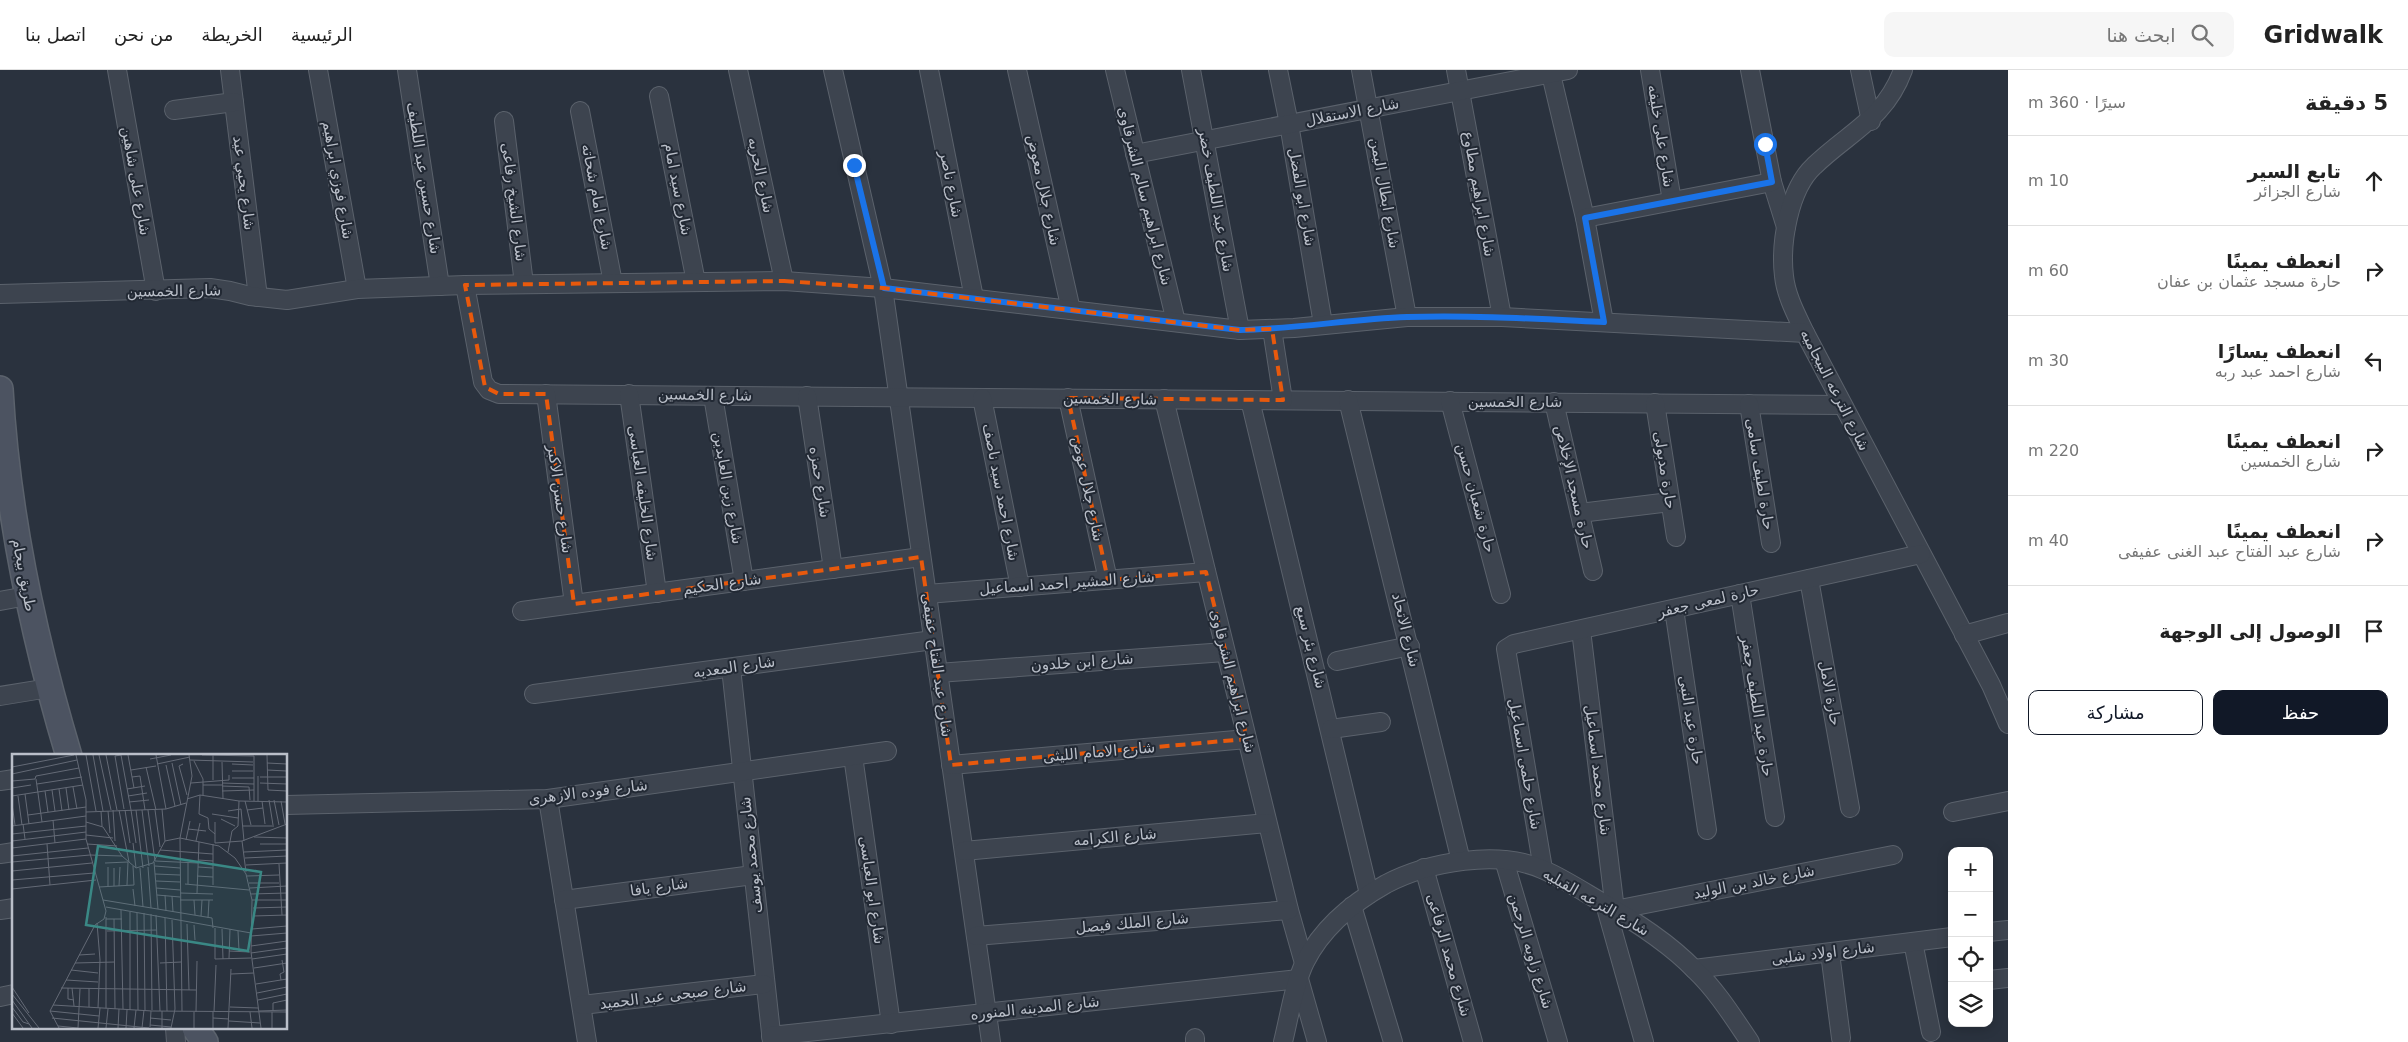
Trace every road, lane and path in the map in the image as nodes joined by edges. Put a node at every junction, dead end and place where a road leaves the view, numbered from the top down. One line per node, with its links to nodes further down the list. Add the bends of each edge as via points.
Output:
1 (117, 70): 43 (street, شارع على شاهين)
2 (230, 70): 22 (street, شارع يحيي عيد)
3 (318, 70): 42 (street, شارع فوزي ابراهيم)
4 (407, 70): 40 (street, شارع حسين عبد اللطيف)
5 (738, 70): 35 (street, شارع الحريه)
6 (833, 70): 41 (street, شارع عبد الفتاح عفيفى)
7 (928, 70): 46 (street, شارع ناصر)
8 (1018, 70): 47 (street, شارع جلال معوض)
9 (1115, 70): 30 (street, شارع ابراهيم سالم الشرقاوى)
10 (1191, 70): 29 (street, شارع عبد اللطيف خضر)
11 (1278, 70): 28 (street, شارع ابو الفضل)
12 (1361, 70): 23 (street, شارع ابطال اليمن)
13 (1456, 70): 20 (street, شارع ابراهيم مطاوع)
14 (1568, 70): 19 (street, شارع الاستقلال)
15 (1650, 70): 32 (street, شارع على خليفه)
16 (1750, 70): 31 (street)
17 (1860, 70): 27 (street)
18 (1903, 70): 27 (street, شارع الترعه البيجاميه, via 1897,88)
19 (1550, 72): 20 (street, شارع الاستقلال); 33 (street)
20 (1460, 90): 23 (street, شارع الاستقلال); 49 (street, شارع ابراهيم مطاوع)
21 (659, 96): 36 (street, شارع سيد امام)
22 (234, 102): 24 (street); 45 (street, شارع يحيي عيد)
23 (1369, 108): 28 (street, شارع الاستقلال); 48 (street, شارع ابطال اليمن)
24 (174, 110)
25 (580, 111): 37 (street, شارع امام شحاته)
26 (504, 121): 38 (street, شارع الشيخ رفاعى)
27 (1871, 121): 34 (street, شارع الترعه البيجاميه, via 1813,166 1792,199)
28 (1289, 124): 29 (street, شارع الاستقلال); 52 (street, شارع ابو الفضل)
29 (1206, 140): 30 (street, شارع الاستقلال); 54 (street, شارع عبد اللطيف خضر)
30 (1135, 154): 50 (street, شارع ابراهيم سالم الشرقاوى)
31 (1772, 182): 32 (street); 34 (street)
32 (1672, 202): 33 (street)
33 (1585, 218): 51 (street)
34 (1786, 227): 55 (street, شارع الترعه البيجاميه, via 1784,276)
35 (784, 281): 36 (street, شارع الخمسين); 41 (street, شارع الخمسين)
36 (696, 282): 37 (street, شارع الخمسين)
37 (614, 283): 38 (street, شارع الخمسين)
38 (524, 284): 39 (street, شارع الخمسين)
39 (465, 285): 40 (street, شارع الخمسين); 57 (street, شارع الخمسين, via 485,387 499,394)
40 (440, 286): 42 (street, شارع الخمسين)
41 (884, 288): 46 (street, شارع الخمسين); 61 (street, شارع عبد الفتاح عفيفى)
42 (357, 289): 45 (street, شارع الخمسين, via 287,300)
43 (156, 291): 44 (street, شارع الخمسين); 45 (street, شارع الخمسين, via 210,288)
44 (0, 294)
45 (258, 297)
46 (974, 298): 47 (street, شارع الخمسين)
47 (1070, 310): 50 (street, شارع الخمسين)
48 (1407, 317): 49 (street, شارع الخمسين); 52 (street, شارع الخمسين)
49 (1502, 317): 51 (street, شارع الخمسين)
50 (1176, 322): 54 (street, شارع الخمسين)
51 (1604, 322): 55 (street, شارع الخمسين)
52 (1323, 324): 53 (street, شارع الخمسين)
53 (1272, 329): 54 (street, شارع الخمسين); 66 (street)
54 (1240, 330)
55 (1805, 333): 72 (street, شارع الترعه البيجاميه)
56 (0, 389): 73 (main road, طريق بيجام)
57 (546, 394): 58 (street, شارع الخمسين); 93 (street, شارع حسن الاكبر)
58 (629, 394): 59 (street, شارع الخمسين); 87 (street, شارع الخليفه العباسى)
59 (713, 396): 60 (street, شارع الخمسين); 85 (street, شارع زين العابدين)
60 (807, 396): 61 (street, شارع الخمسين); 80 (street, شارع حمزه)
61 (898, 397): 62 (street, شارع الخمسين); 79 (street, شارع عبد الفتاح عفيفى)
62 (982, 398): 63 (street, شارع الخمسين); 86 (street, شارع احمد سيد ناصف)
63 (1068, 398): 64 (street, شارع الخمسين); 84 (street, شارع جلال عوض)
64 (1164, 399): 65 (street, شارع الخمسين); 82 (street, شارع ابراهيم الشرقاوى)
65 (1250, 400): 66 (street, شارع الخمسين); 111 (street, شارع بئر سبع)
66 (1283, 400): 67 (street, شارع الخمسين)
67 (1348, 400): 68 (street, شارع الخمسين); 100 (street, شارع الاتحاد)
68 (1450, 401): 69 (street, شارع الخمسين); 89 (street, حارة شعبان حسن)
69 (1554, 402): 70 (street, شارع الخمسين); 75 (street, حارة مسجد الإخلاص)
70 (1655, 403): 71 (street, شارع الخمسين); 74 (street, حارة مدبولى)
71 (1749, 404): 72 (street, شارع الخمسين); 77 (street, حارة لطيف سامى)
72 (1842, 405): 78 (street, شارع الترعه البيجاميه)
73 (5, 497): 91 (main road, طريق بيجام)
74 (1670, 502): 75 (street); 76 (street, حارة مدبولى)
75 (1580, 513): 81 (street, حارة مسجد الإخلاص)
76 (1676, 537)
77 (1771, 543)
78 (1920, 554): 83 (street, حارة لمعى جعفر); 98 (street, شارع الترعه البيجاميه)
79 (921, 557): 80 (street, شارع الحكيم); 88 (street, شارع عبد الفتاح عفيفى)
80 (833, 569): 85 (street, شارع الحكيم)
81 (1592, 571)
82 (1206, 572): 84 (street, شارع المشير احمد اسماعيل); 101 (street, شارع ابراهيم الشرقاوى)
83 (1809, 579): 90 (street, حارة لمعى جعفر); 121 (street, حارة الامل)
84 (1108, 580): 86 (street, شارع المشير احمد اسماعيل)
85 (744, 581): 87 (street, شارع الحكيم)
86 (1020, 586): 88 (street, شارع المشير احمد اسماعيل)
87 (657, 592): 93 (street, شارع الحكيم)
88 (927, 594): 99 (street, شارع عبد الفتاح عفيفى)
89 (1501, 594)
90 (1740, 594): 94 (street, حارة لمعى جعفر); 123 (street, حارة عبد اللطيف جعفر)
91 (27, 596): 92 (street); 106 (main road, طريق بيجام)
92 (0, 601)
93 (574, 604): 95 (street, شارع الحكيم)
94 (1674, 609): 97 (street, حارة لمعى جعفر); 125 (street, حارة عبد النبى)
95 (522, 611)
96 (2008, 623): 98 (street)
97 (1581, 630): 102 (street, حارة لمعى جعفر, via 1514,644 1506,649); 136 (street, شارع محمد اسماعيل)
98 (1964, 635): 110 (street, شارع الترعه البيجاميه)
99 (933, 640): 104 (street, شارع المعديه); 105 (street, شارع عبد الفتاح عفيفى)
100 (1410, 646): 103 (street); 129 (street, شارع الاتحاد)
101 (1225, 652): 105 (street, شارع ابن خلدون); 112 (street, شارع ابراهيم الشرقاوى)
102 (1506, 658): 131 (street, شارع حلمى اسماعيل)
103 (1337, 661)
104 (731, 668): 107 (street, شارع المعديه); 117 (street, شارع محمد يوسف)
105 (938, 673): 116 (street, شارع عبد الفتاح عفيفى)
106 (49, 688): 108 (street); 114 (main road, طريق بيجام)
107 (534, 694)
108 (0, 696)
109 (1381, 722): 111 (street)
110 (2008, 722)
111 (1331, 729): 133 (street, شارع بئر سبع)
112 (1247, 739): 116 (street, شارع الامام الليثى); 124 (street, شارع ابراهيم الشرقاوى)
113 (888, 751): 115 (street, شارع فوده الازهرى)
114 (69, 754)
115 (853, 756): 117 (street, شارع فوده الازهرى); 151 (street, شارع ابو العباسى)
116 (951, 765): 126 (street, شارع عبد الفتاح عفيفى)
117 (742, 772): 118 (street, شارع فوده الازهرى); 132 (street, شارع محمد يوسف)
118 (548, 799): 120 (street, شارع فوده الازهرى); 134 (street)
119 (2008, 801): 122 (street)
120 (288, 805)
121 (1850, 808)
122 (1953, 812)
123 (1775, 818)
124 (1267, 823): 126 (street, شارع الكرامه); 137 (street, شارع ابراهيم الشرقاوى)
125 (1707, 830)
126 (964, 851): 140 (street, شارع عبد الفتاح عفيفى)
127 (1893, 854): 136 (street, شارع خالد بن الوليد)
128 (1504, 860): 129 (street, شارع الترعه القبليه); 131 (street, شارع الترعه القبليه); 163 (street, شارع زاويه الرحمن)
129 (1461, 861): 130 (street, شارع الترعه القبليه)
130 (1424, 868): 133 (street, شارع الترعه القبليه, via 1401,876); 162 (street, شارع محمد الرفاعى)
131 (1542, 869): 136 (street, شارع الترعه القبليه)
132 (753, 875): 134 (street, شارع يافا); 148 (street, شارع محمد يوسف)
133 (1369, 894): 135 (street, شارع الترعه القبليه)
134 (564, 900): 149 (street)
135 (1352, 906): 145 (street, شارع الترعه القبليه, via 1320,940); 161 (street)
136 (1610, 907): 144 (street, شارع الترعه القبليه, via 1657,937); 164 (street, شارع محمد اسماعيل)
137 (1289, 910): 140 (street, شارع الملك فيصل); 145 (street, شارع ابراهيم الشرقاوى)
138 (2008, 930): 139 (street)
139 (1993, 932)
140 (976, 936): 150 (street, شارع عبد الفتاح عفيفى)
141 (1948, 938): 142 (street, شارع اولاد شلبى)
142 (1913, 942): 143 (street, شارع اولاد شلبى); 153 (street)
143 (1830, 952): 144 (street, شارع اولاد شلبى); 154 (street)
144 (1694, 969): 165 (street, شارع الترعه القبليه, via 1714,990)
145 (1302, 971): 150 (street, شارع المدينه المنوره); 159 (street, شارع الترعه القبليه); 160 (street, شارع ابراهيم الشرقاوى)
146 (2008, 978): 147 (street)
147 (1993, 980)
148 (764, 984): 149 (street, شارع صبحى عبد الحميد); 155 (street, شارع محمد يوسف)
149 (582, 1005): 157 (street)
150 (987, 1013): 151 (street, شارع المدينه المنوره); 158 (street, شارع عبد الفتاح عفيفى)
151 (891, 1024): 155 (street, شارع المدينه المنوره)
152 (196, 1030): 156 (main road)
153 (1931, 1032)
154 (1841, 1038)
155 (772, 1039)
156 (205, 1042)
157 (587, 1042)
158 (991, 1042)
159 (1283, 1042)
160 (1317, 1042)
161 (1393, 1042)
162 (1473, 1042)
163 (1558, 1042)
164 (1644, 1042)
165 (1750, 1042)

